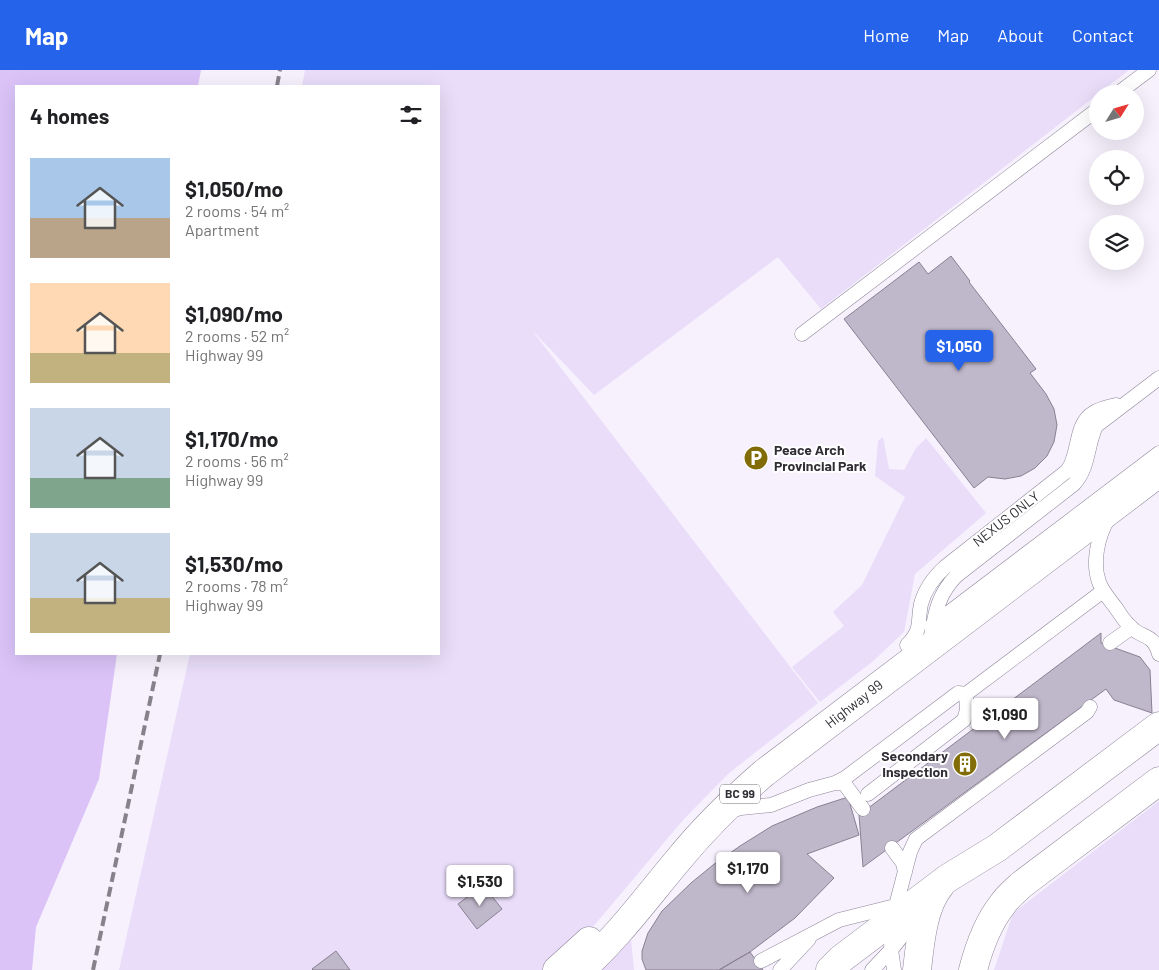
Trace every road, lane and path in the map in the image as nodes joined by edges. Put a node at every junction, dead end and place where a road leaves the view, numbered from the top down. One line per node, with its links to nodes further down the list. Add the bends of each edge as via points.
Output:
1 (1149, 70): 2 (lane)
2 (1129, 85)
3 (1089, 116): 4 (lane)
4 (802, 334)
5 (1159, 378): 13 (lane, via 1096,426 1083,472 1074,484 956,576 947,586)
6 (1116, 405): 13 (lane, NEXUS ONLY, via 1087,417 1073,462 1067,471 932,580 922,602)
7 (1159, 453): 13 (lane)
8 (1159, 473): 9 (highway, Highway 99 / BC 99)
9 (1118, 504): 10 (lane, via 1107,519 1099,540 1096,574); 13 (highway, Highway 99 / BC 99)
10 (1103, 590): 11 (lane); 16 (lane)
11 (1131, 628): 12 (lane); 14 (lane)
12 (1155, 634): 15 (lane)
13 (916, 642): 23 (highway, Highway 99 / BC 99); 33 (highway, BC 99, via 818,712 719,790 593,937)
14 (1110, 643)
15 (1159, 654)
16 (966, 694): 20 (lane, via 958,693); 21 (lane, via 964,720)
17 (1090, 707): 25 (lane, via 916,840)
18 (1159, 726): 26 (highway, via 997,848)
19 (1159, 780): 38 (highway, via 1021,884 1001,905 980,946)
20 (835, 783): 22 (lane, via 843,783); 23 (lane, via 771,805 734,809)
21 (868, 794)
22 (863, 809)
23 (713, 820): 34 (highway, Highway 99 / BC 99, via 624,927)
24 (892, 848): 25 (lane, via 903,863)
25 (905, 872): 27 (lane)
26 (936, 889): 27 (highway); 29 (lane); 31 (highway, via 928,909)
27 (894, 914): 28 (lane, via 839,920); 29 (lane); 32 (highway)
28 (821, 928): 30 (lane); 35 (lane)
29 (891, 950): 36 (lane); 37 (lane)
30 (761, 961)
31 (916, 965)
32 (831, 966)
33 (558, 970)
34 (581, 970)
35 (780, 970)
36 (872, 970)
37 (894, 970)
38 (974, 970)

